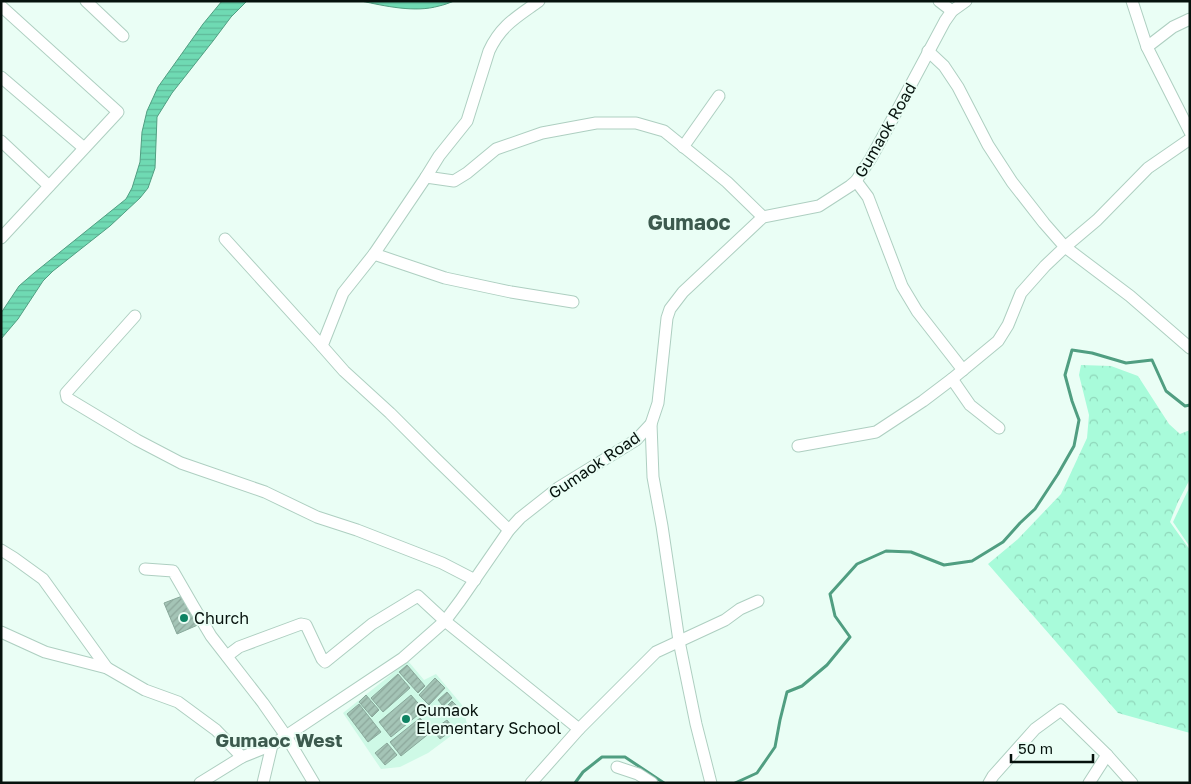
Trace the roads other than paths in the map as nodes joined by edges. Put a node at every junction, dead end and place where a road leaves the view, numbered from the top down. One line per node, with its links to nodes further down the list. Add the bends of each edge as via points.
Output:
1 (86, 1): 9 (street)
2 (539, 1): 19 (street, via 505,25 493,41 467,121)
3 (939, 1): 7 (street)
4 (966, 1): 7 (street, Gumaok Road)
5 (1132, 1): 10 (street)
6 (1, 6): 18 (street, via 118,112)
7 (952, 10): 11 (street, Gumaok Road)
8 (1190, 20): 10 (street, via 1173,27)
9 (123, 36)
10 (1147, 46): 14 (street)
11 (928, 51): 20 (street, Gumaok Road); 25 (street, via 944,66 958,87 988,145 1012,182)
12 (1, 77): 18 (street)
13 (718, 96): 17 (street)
14 (1190, 132)
15 (1190, 140): 25 (street, via 1148,168 1097,220)
16 (1, 141): 21 (street)
17 (683, 147): 19 (street, via 664,131 636,123 596,124 542,133 496,149 454,181); 22 (street, via 727,182)
18 (84, 148): 21 (street)
19 (426, 177): 26 (street)
20 (856, 181): 22 (street, Gumaok Road, via 819,206); 31 (street, via 868,197 902,286 916,311)
21 (49, 186): 23 (street)
22 (763, 217): 33 (street, Gumaok Road, via 683,292 670,309 658,403)
23 (1, 238)
24 (225, 239): 29 (street)
25 (1065, 246): 30 (street); 31 (street, via 1021,293 998,341)
26 (374, 254): 27 (street, via 445,278); 29 (street, via 342,293)
27 (572, 302)
28 (135, 316): 39 (street, via 66,393 67,398 178,461 442,563)
29 (322, 346): 36 (street)
30 (1190, 348)
31 (963, 370): 32 (street)
32 (952, 379): 34 (street, via 970,405); 35 (street, via 876,432)
33 (651, 424): 36 (street, Gumaok Road, via 636,440 558,488); 43 (street, via 653,477)
34 (999, 428)
35 (798, 446)
36 (509, 530): 39 (street, Gumaok Road)
37 (1, 550): 45 (street, via 43,580)
38 (145, 569): 44 (street, via 173,571 206,628)
39 (475, 580): 41 (street, Gumaok Road)
40 (758, 602): 43 (street)
41 (445, 621): 44 (street, via 418,596 372,624 326,662 303,624 239,647); 46 (street); 47 (street, Gumaok Road, via 403,658)
42 (1, 632): 45 (street, via 45,652)
43 (679, 641): 46 (street, via 656,652); 57 (street)
44 (227, 656): 47 (street)
45 (107, 668): 50 (street, via 144,690 178,702 216,730)
46 (578, 729): 55 (street)
47 (286, 736): 48 (street, Gumaok Road); 54 (street)
48 (272, 745): 50 (street, Gumaok Road); 53 (street)
49 (1107, 754): 58 (street, via 1061,710 1035,729); 59 (street); 60 (street)
50 (242, 757): 52 (street, Gumaok Road)
51 (617, 767): 56 (street)
52 (200, 783)
53 (263, 783)
54 (314, 783)
55 (531, 783)
56 (652, 783)
57 (712, 783)
58 (989, 783)
59 (1088, 783)
60 (1132, 783)

